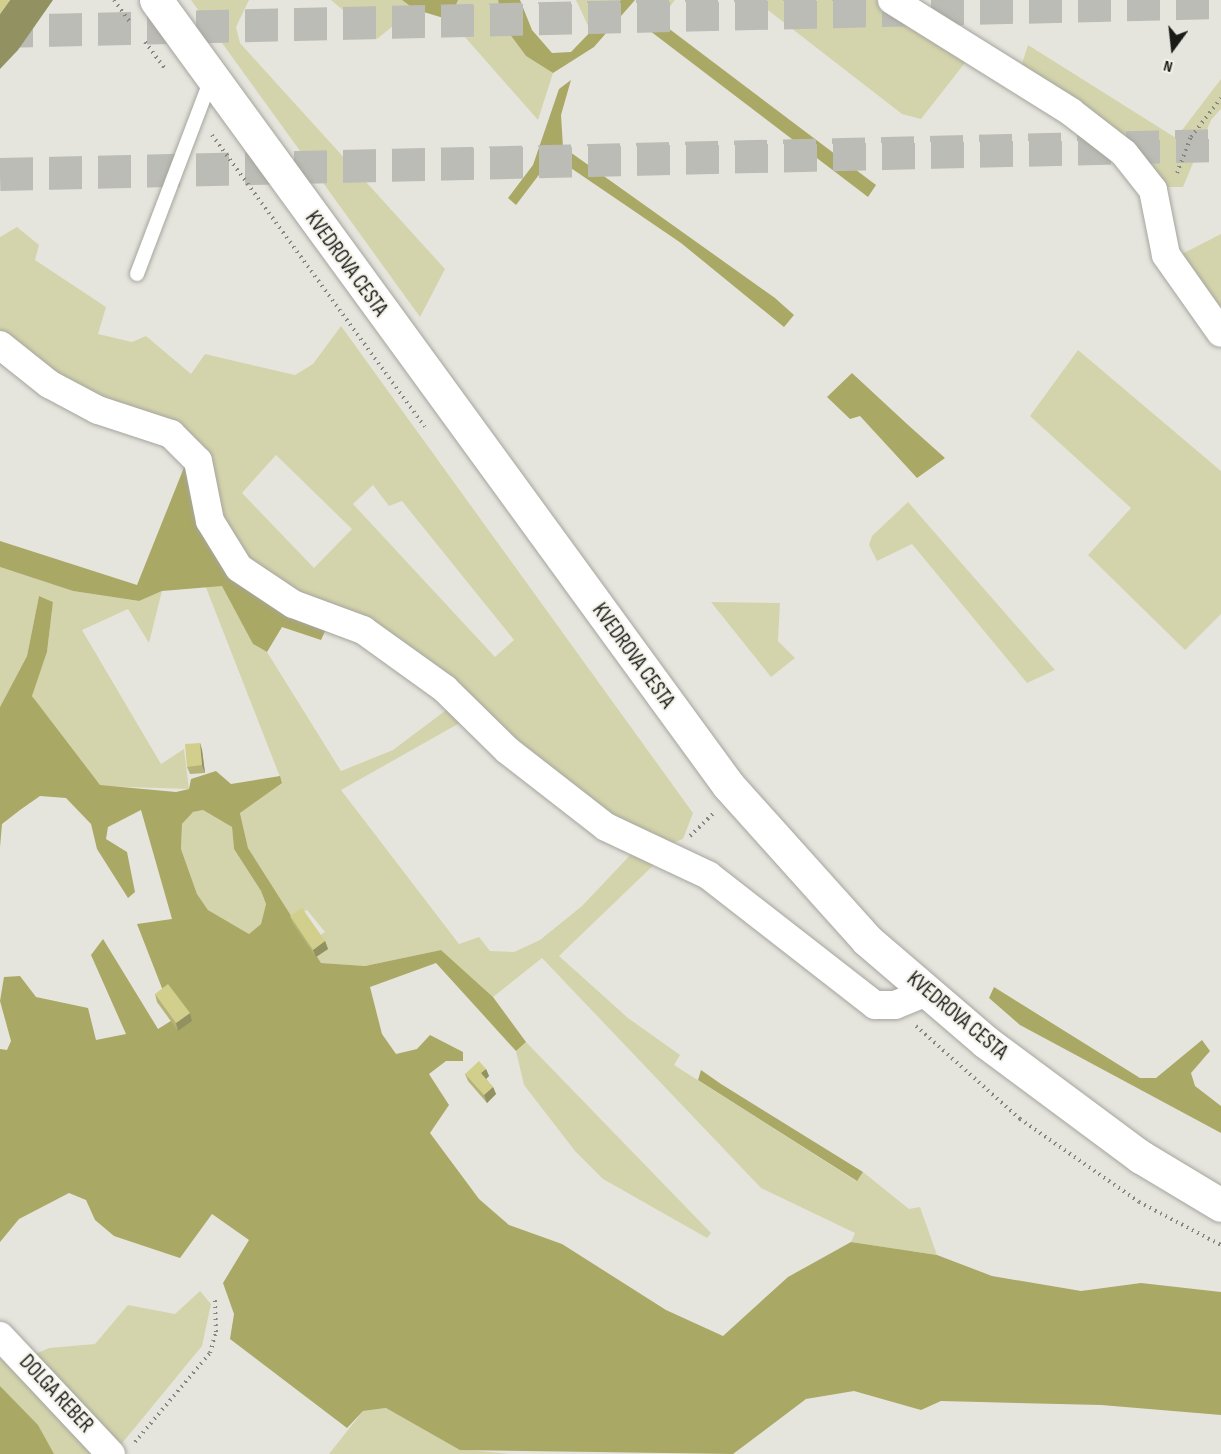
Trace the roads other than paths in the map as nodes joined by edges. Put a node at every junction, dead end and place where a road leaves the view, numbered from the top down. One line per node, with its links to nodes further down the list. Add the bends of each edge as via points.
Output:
1 (156, 0): 3 (street, KVEDROVA CESTA)
2 (892, 0): 5 (street, via 1071,112 1124,153 1153,190 1166,255)
3 (212, 77): 4 (lane); 7 (street, KVEDROVA CESTA, via 728,785 867,940)
4 (137, 274)
5 (1221, 333)
6 (5, 357): 7 (street, via 49,384 141,428 171,434 192,452 222,547 265,588 363,630 445,689 507,750 606,827 669,857 753,905 875,1005 895,1005)
7 (927, 992): 8 (street, KVEDROVA CESTA, via 1141,1157)
8 (1221, 1205)
9 (0, 1336): 10 (street, DOLGA REBER)
10 (121, 1450)

